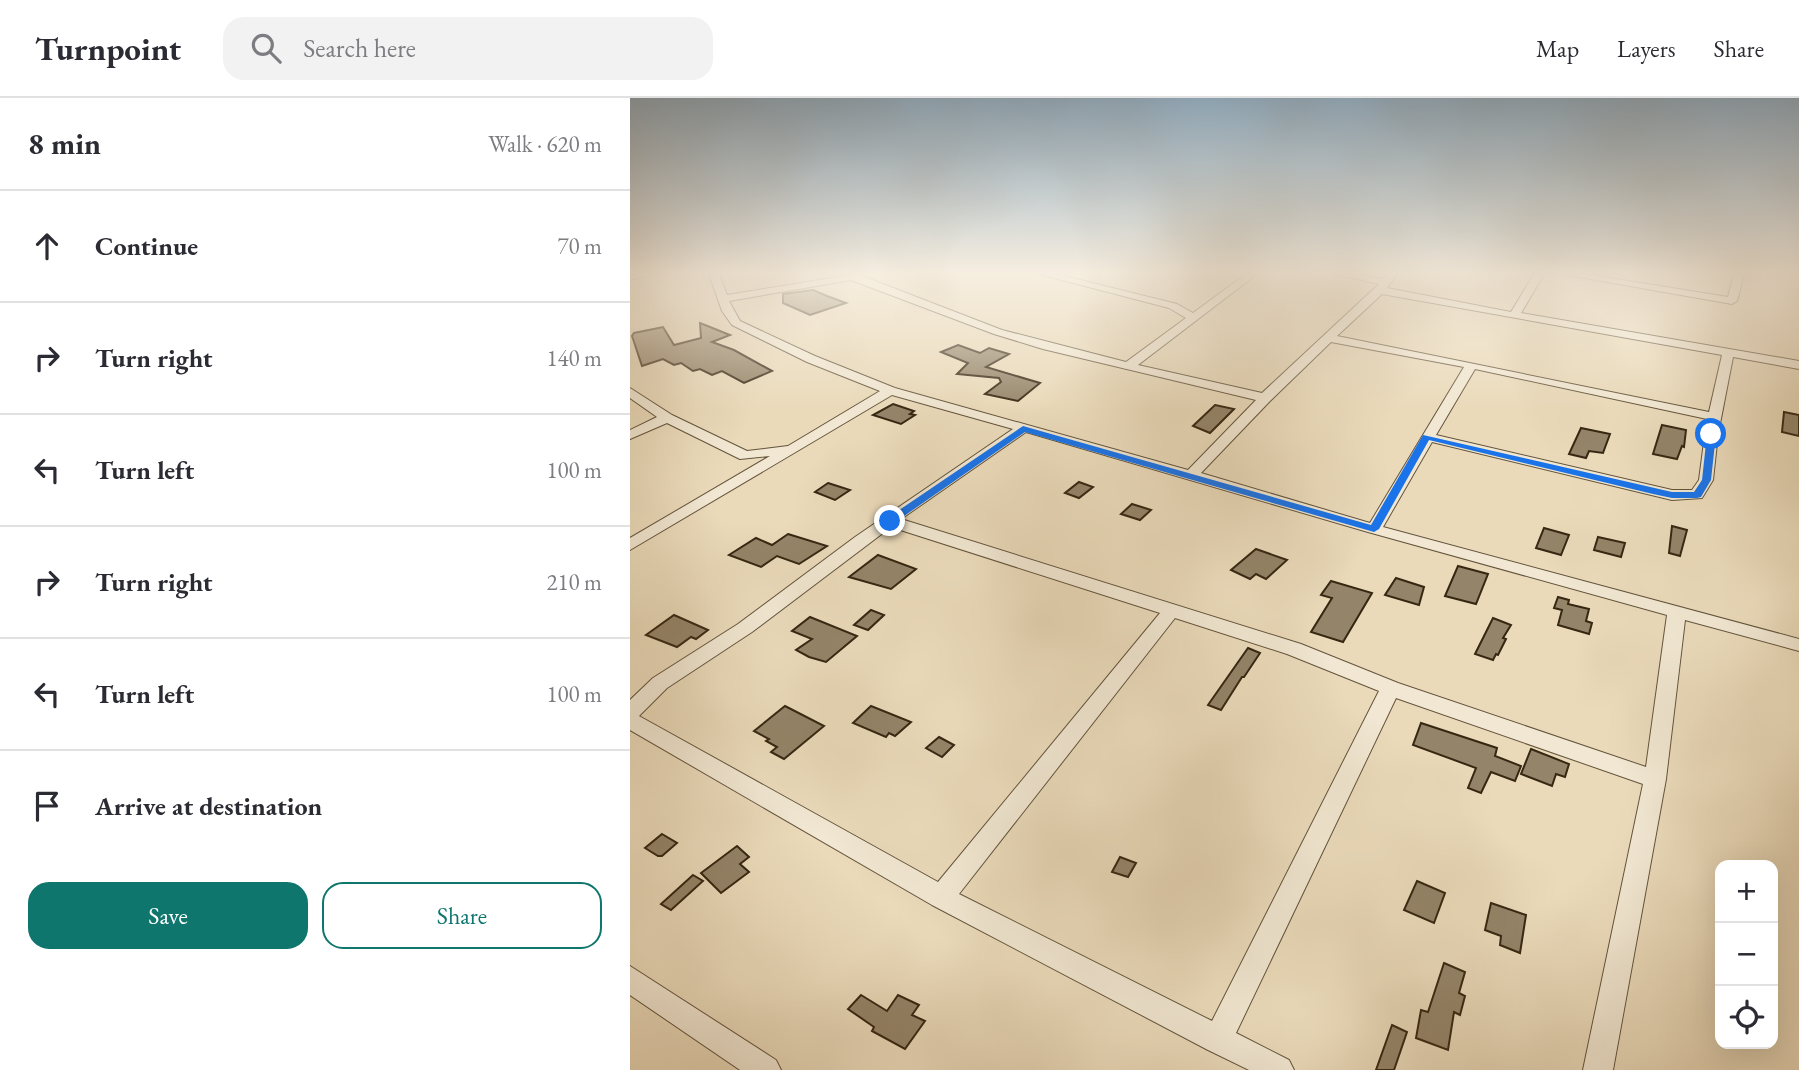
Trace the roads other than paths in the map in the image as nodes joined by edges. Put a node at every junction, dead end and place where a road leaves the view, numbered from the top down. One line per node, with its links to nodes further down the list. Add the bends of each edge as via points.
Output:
1 (734, 319): 11 (street)
2 (966, 319): 8 (street, via 1046,346)
3 (1189, 319): 8 (street)
4 (1347, 319): 6 (street)
5 (1533, 319): 7 (street)
6 (1328, 338): 9 (street); 13 (street)
7 (1728, 353): 10 (street); 15 (street)
8 (1130, 365): 13 (street)
9 (1471, 365): 15 (street); 18 (street)
10 (1799, 365)
11 (890, 391): 16 (street); 19 (street)
12 (630, 392): 14 (street)
13 (1265, 398): 21 (street)
14 (667, 418): 17 (street); 20 (street)
15 (1715, 418): 18 (street, via 1706,480 1697,495 1653,491)
16 (1023, 428): 21 (street); 23 (street)
17 (630, 435)
18 (1427, 437): 24 (street)
19 (798, 445): 20 (street); 22 (street)
20 (745, 456): 22 (street, via 749,461)
21 (1190, 476): 24 (street)
22 (739, 481): 25 (street)
23 (890, 521): 26 (street); 30 (street, via 745,628 660,683)
24 (1374, 529): 27 (street)
25 (630, 545)
26 (1171, 611): 29 (street, via 1294,649); 33 (street)
27 (1677, 611): 28 (street); 32 (street)
28 (1799, 645)
29 (1391, 688): 32 (street); 35 (street)
30 (630, 712)
31 (630, 720): 33 (street)
32 (1655, 779): 38 (street)
33 (941, 897): 35 (street)
34 (630, 979): 36 (street)
35 (1218, 1040): 37 (street)
36 (766, 1070)
37 (1279, 1070)
38 (1598, 1070)

